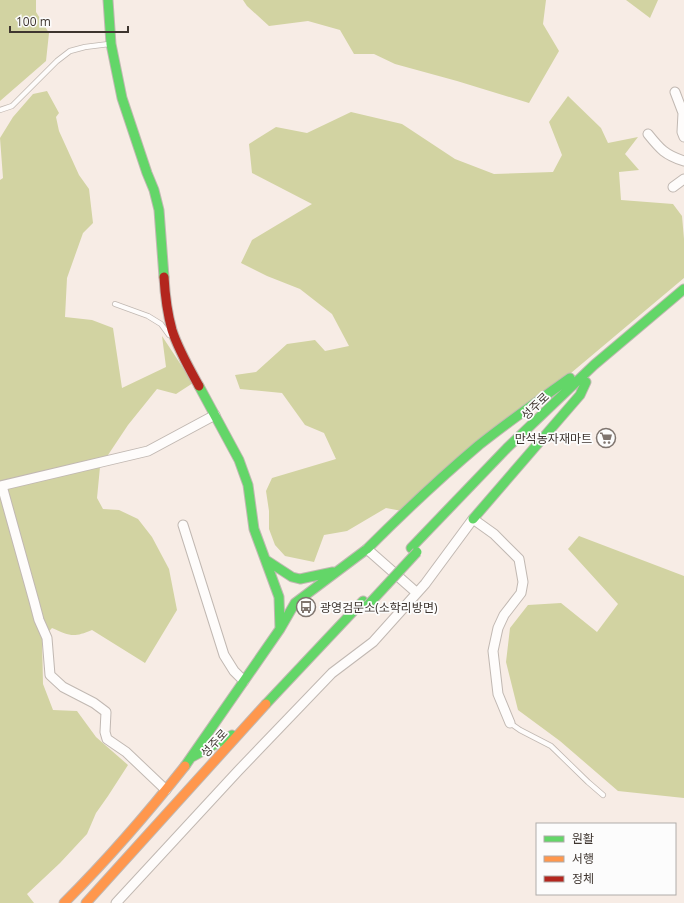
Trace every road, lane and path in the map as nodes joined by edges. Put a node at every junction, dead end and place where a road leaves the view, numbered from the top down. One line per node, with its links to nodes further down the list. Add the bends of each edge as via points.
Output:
1 (108, 0): 2 (main road)
2 (111, 44): 4 (lane, via 70,51 12,106); 14 (main road, via 122,98 159,210 166,304)
3 (674, 92): 5 (street)
4 (0, 110)
5 (683, 113): 7 (street)
6 (648, 134): 8 (street, via 660,150)
7 (684, 138)
8 (684, 161)
9 (684, 179): 10 (street)
10 (673, 187)
11 (684, 289): 15 (main road, 성주로)
12 (684, 299): 16 (main road, 성주로, via 649,326)
13 (115, 304): 14 (lane, via 148,316 161,324)
14 (178, 346): 17 (main road)
15 (594, 366): 21 (main road, via 580,371 496,432 439,480); 22 (main road, 성주로, via 508,448)
16 (586, 382): 19 (main road, via 580,395); 22 (main road, 성주로)
17 (215, 416): 18 (street, via 148,451); 23 (main road, via 239,460 248,485 254,529)
18 (1, 486): 32 (street, via 38,620 47,638 50,675 63,687 106,712 107,739 126,752)
19 (473, 519): 25 (street); 29 (street, via 494,534 519,559 523,582 521,593 504,615 498,628 493,652 498,694)
20 (183, 525): 28 (street, via 224,655)
21 (367, 549): 24 (main road); 25 (street)
22 (414, 550): 26 (main road, bridge)
23 (266, 560): 24 (main road, via 292,577 300,579); 27 (main road, via 279,597)
24 (337, 572): 27 (main road, via 296,603)
25 (417, 593): 36 (street, via 373,642 332,673)
26 (365, 603): 30 (main road, 성주로); 34 (main road, 성주로, via 152,842)
27 (280, 629): 28 (main road)
28 (244, 681): 31 (main road)
29 (510, 723): 33 (lane, via 552,746)
30 (244, 728): 31 (main road); 34 (main road, 성주로)
31 (192, 757): 32 (main road)
32 (166, 790): 35 (main road, via 96,872)
33 (603, 795)
34 (88, 902)
35 (64, 903)
36 (116, 903)

